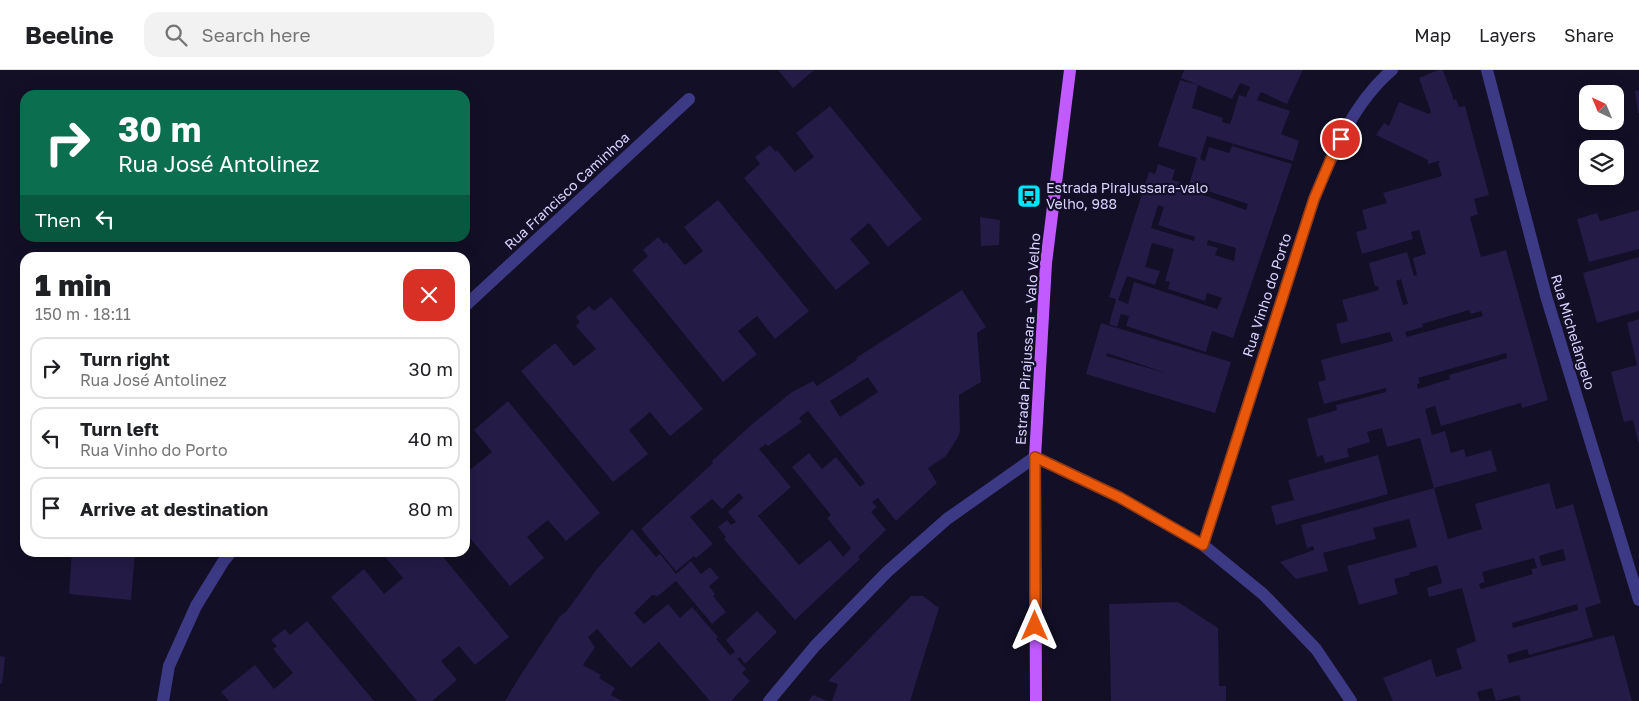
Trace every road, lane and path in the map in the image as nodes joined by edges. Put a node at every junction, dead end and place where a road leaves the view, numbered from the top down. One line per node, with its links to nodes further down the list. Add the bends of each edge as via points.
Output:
1 (1070, 70): 6 (main road, Estrada Pirajussara - Valo Velho, via 1046,263)
2 (1392, 70): 7 (street, Rua Vinho do Porto, via 1357,109 1314,199)
3 (1487, 70): 9 (street, Rua Michelângelo, via 1546,296)
4 (689, 98): 5 (street, Rua Francisco Caminhoa)
5 (470, 301)
6 (1035, 457): 7 (street, via 1119,497); 11 (street, via 947,519 887,572 815,646); 12 (main road, Estrada Pirajussara - Valo Velho)
7 (1203, 545): 13 (street, via 1263,594 1316,649)
8 (227, 557): 10 (street, via 196,606 169,666)
9 (1639, 600)
10 (163, 701)
11 (769, 701)
12 (1036, 701)
13 (1351, 701)

